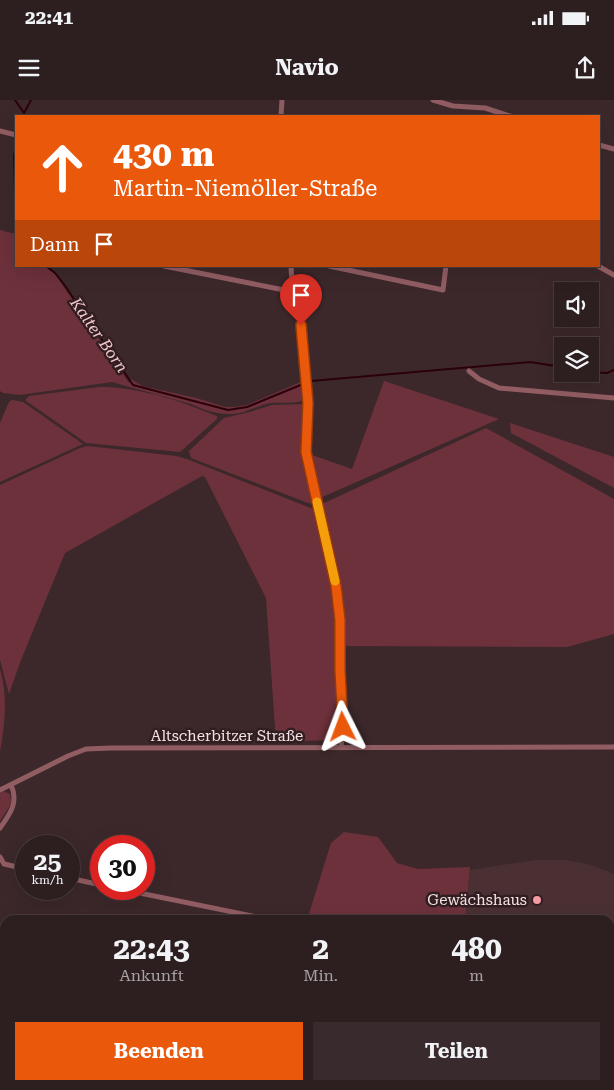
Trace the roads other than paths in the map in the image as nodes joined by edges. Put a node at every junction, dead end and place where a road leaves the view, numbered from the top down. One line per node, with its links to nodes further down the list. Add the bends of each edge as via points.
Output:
1 (282, 100): 6 (street)
2 (433, 100): 4 (street)
3 (455, 100): 4 (street)
4 (453, 106): 5 (street)
5 (485, 108): 7 (street); 8 (street)
6 (282, 115)
7 (483, 115)
8 (507, 115)
9 (0, 131): 10 (street)
10 (15, 135)
11 (600, 144): 12 (street)
12 (614, 149)
13 (169, 267): 19 (street, via 284,290)
14 (291, 267): 19 (street)
15 (333, 267): 16 (street, via 443,290)
16 (446, 267)
17 (600, 267): 18 (street)
18 (614, 275)
19 (292, 286): 23 (street, via 298,305 305,364 308,403 306,452 336,586 340,620)
20 (469, 371): 21 (street, via 499,388)
21 (614, 398)
22 (614, 747): 23 (street, Altscherbitzer Straße)
23 (341, 748): 24 (street, Altscherbitzer Straße, via 86,749)
24 (11, 784): 25 (street, Altscherbitzer Straße); 26 (street, via 14,804)
25 (0, 790)
26 (0, 828)
27 (0, 857): 28 (street, via 4,864)
28 (15, 866)
29 (155, 896): 30 (street)
30 (247, 915)

